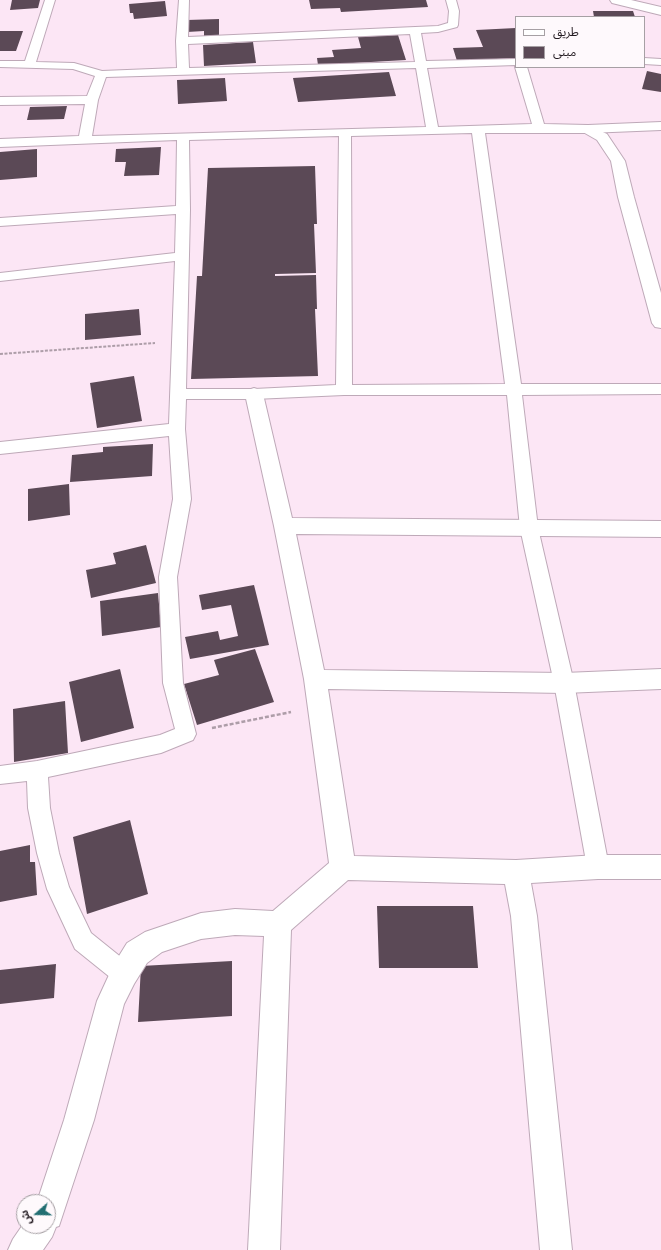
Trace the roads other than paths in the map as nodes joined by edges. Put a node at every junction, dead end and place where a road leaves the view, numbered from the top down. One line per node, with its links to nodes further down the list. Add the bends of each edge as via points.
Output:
1 (50, 0): 13 (lane)
2 (184, 0): 7 (lane)
3 (451, 0): 6 (lane, via 454,11 453,24 450,27)
4 (616, 0): 5 (street)
5 (661, 11)
6 (415, 31): 7 (lane); 12 (lane)
7 (182, 41): 15 (lane)
8 (645, 60): 10 (lane)
9 (515, 62): 12 (lane)
10 (661, 62)
11 (0, 64): 13 (lane)
12 (421, 64): 15 (lane); 22 (lane)
13 (29, 65): 16 (lane, via 74,66)
14 (521, 68): 20 (lane)
15 (184, 72): 16 (lane)
16 (101, 74): 17 (lane)
17 (92, 100): 18 (lane); 26 (lane)
18 (0, 101)
19 (661, 126): 21 (lane)
20 (539, 128): 21 (lane); 23 (lane)
21 (588, 129): 32 (street, via 602,137 618,161)
22 (433, 130): 23 (lane); 24 (lane)
23 (478, 130): 35 (lane)
24 (345, 132): 25 (lane); 34 (lane)
25 (183, 136): 26 (lane); 28 (lane)
26 (85, 140): 27 (lane)
27 (0, 143)
28 (184, 210): 29 (lane); 30 (lane)
29 (0, 222)
30 (182, 256): 31 (lane); 36 (lane)
31 (0, 277)
32 (661, 323)
33 (661, 389): 35 (lane)
34 (344, 390): 35 (lane); 37 (lane)
35 (514, 390): 41 (lane)
36 (177, 394): 37 (lane); 38 (lane)
37 (254, 394): 40 (street)
38 (177, 429): 39 (lane); 46 (lane, via 182,499 168,577 173,682 186,734 161,744)
39 (0, 448)
40 (284, 526): 41 (street); 43 (street)
41 (529, 528): 42 (street); 45 (lane)
42 (661, 529)
43 (316, 679): 45 (street); 50 (street)
44 (661, 679): 45 (street)
45 (564, 683): 48 (lane)
46 (37, 770): 47 (lane); 53 (lane, via 39,808 58,889 83,941)
47 (0, 775)
48 (598, 867): 49 (street); 51 (street)
49 (661, 867)
50 (343, 868): 51 (street); 52 (street)
51 (516, 872): 58 (street, via 524,916)
52 (278, 924): 53 (street, via 235,922 201,926 177,933 155,941 137,952); 57 (street)
53 (124, 974): 54 (street, via 110,1001 79,1120)
54 (55, 1194)
55 (35, 1234): 56 (street)
56 (24, 1250)
57 (264, 1250)
58 (556, 1250)

